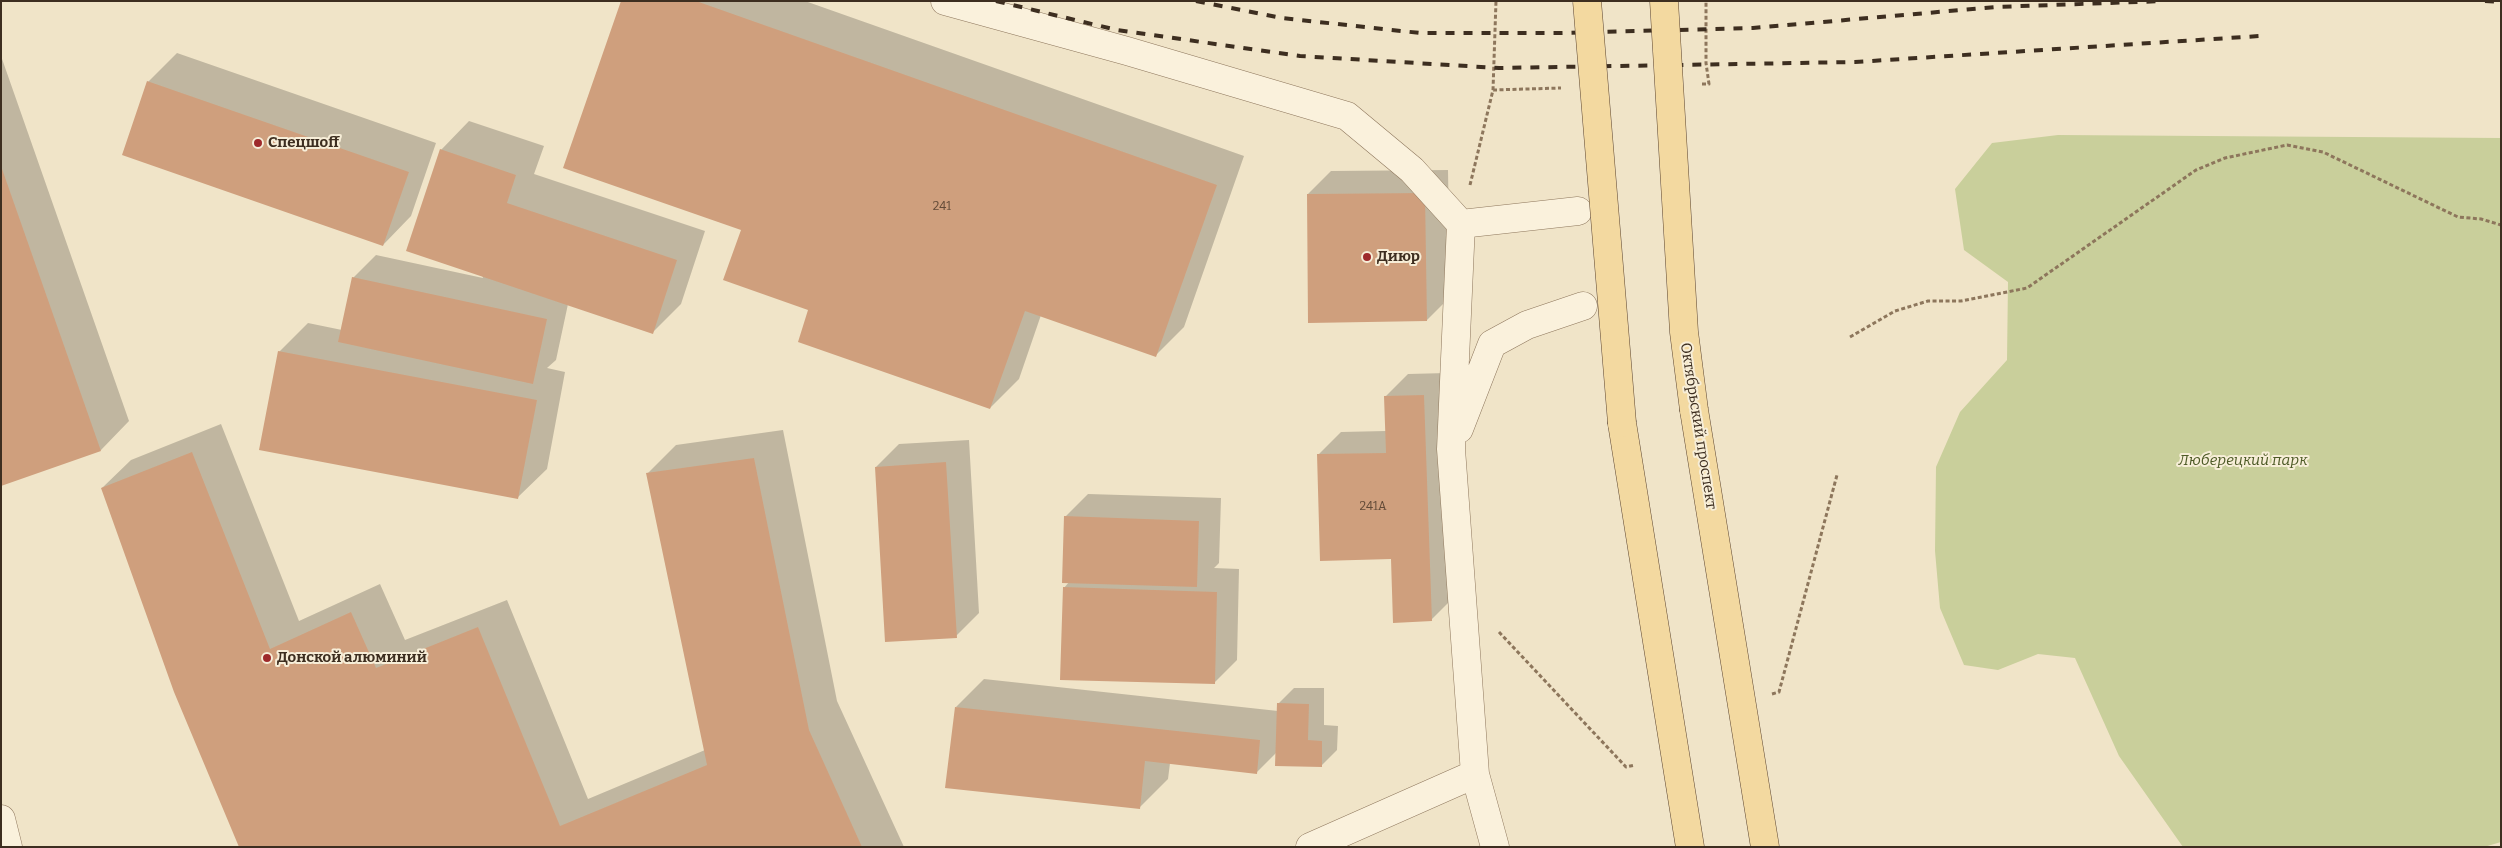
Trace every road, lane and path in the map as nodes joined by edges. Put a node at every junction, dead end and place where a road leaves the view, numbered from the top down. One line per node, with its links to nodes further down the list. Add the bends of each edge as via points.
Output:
1 (945, 1): 8 (street, via 1347,116 1412,170)
2 (1496, 1): 8 (path, via 1493,90)
3 (1586, 1): 22 (main road, bridge, via 1622,422)
4 (1664, 1): 23 (main road, Октябрьский проспект, bridge, via 1684,332)
5 (1706, 1): 6 (path)
6 (1709, 84)
7 (1578, 211): 8 (street)
8 (1461, 224): 12 (street)
9 (2501, 224): 11 (path, via 2458,217 2323,152 2287,145 2225,158 2196,170 2026,288 1961,301 1928,301 1895,311)
10 (1583, 306): 12 (street, via 1527,325 1492,344)
11 (1850, 337)
12 (1451, 449): 17 (street)
13 (1837, 475): 15 (path, via 1779,692)
14 (1497, 631): 16 (path, via 1626,767)
15 (1767, 695)
16 (1635, 765)
17 (1475, 774): 20 (street); 21 (street)
18 (1, 820): 19 (street)
19 (8, 847)
20 (1310, 847)
21 (1495, 847)
22 (1690, 847)
23 (1765, 847)

